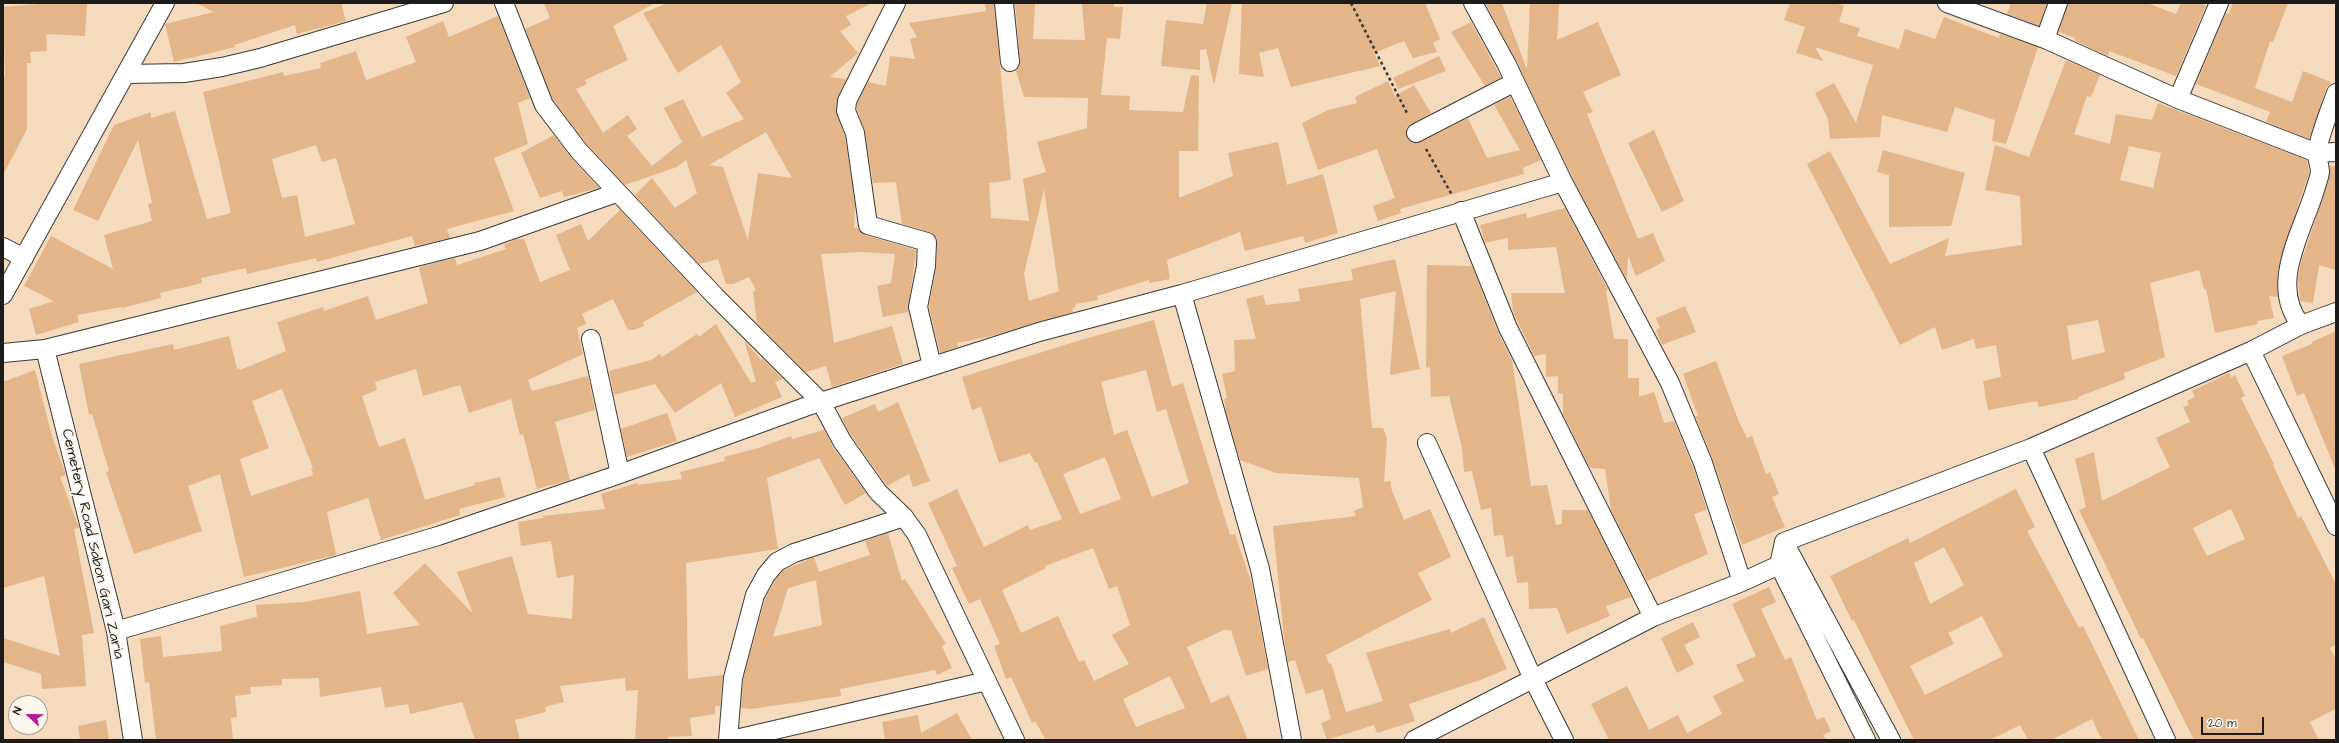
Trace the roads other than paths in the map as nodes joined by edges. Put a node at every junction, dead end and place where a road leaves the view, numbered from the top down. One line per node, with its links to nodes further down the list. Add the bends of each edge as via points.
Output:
1 (165, 3): 12 (street)
2 (444, 3): 12 (street, via 222,67 184,73)
3 (504, 3): 20 (street, via 544,105 579,151)
4 (896, 3): 32 (street, via 847,101 846,111 855,133 868,225 926,242 926,266 918,307)
5 (1004, 3): 11 (street)
6 (1473, 3): 13 (street)
7 (1947, 3): 10 (street)
8 (2058, 3): 10 (street)
9 (2219, 3): 15 (street)
10 (2044, 39): 15 (street)
11 (1010, 62)
12 (126, 74): 23 (street)
13 (1515, 82): 16 (street); 19 (street)
14 (2336, 93): 18 (street)
15 (2178, 99): 18 (street)
16 (1416, 133)
17 (2336, 152): 18 (street)
18 (2317, 153): 27 (street, via 2320,172 2308,213 2294,246 2287,277 2292,315)
19 (1563, 182): 21 (street); 41 (street, via 1670,383 1703,463)
20 (616, 193): 29 (street, via 480,241); 33 (street)
21 (1461, 211): 24 (street); 42 (street, via 1508,328)
22 (3, 246): 23 (street)
23 (24, 258): 25 (street)
24 (1182, 294): 32 (street, via 1039,332); 49 (street, via 1260,569)
25 (3, 295)
26 (2336, 312): 27 (street)
27 (2301, 326): 30 (street)
28 (591, 339): 36 (street)
29 (45, 349): 31 (street); 43 (street, Cemetery Road Sabon Gari Zaria)
30 (2251, 351): 35 (street); 38 (street)
31 (3, 353)
32 (932, 366): 33 (street)
33 (821, 402): 36 (street); 37 (street, via 842,441 878,492)
34 (1427, 443): 44 (street)
35 (2031, 448): 39 (street); 54 (street)
36 (620, 474): 43 (street, via 438,536)
37 (904, 517): 45 (street, via 917,535); 47 (street, via 794,553 777,562 766,575 755,595 733,678)
38 (2336, 526)
39 (1784, 542): 40 (street); 53 (street)
40 (1780, 565): 41 (street); 52 (street)
41 (1742, 582): 42 (street)
42 (1653, 617): 44 (street)
43 (116, 631): 46 (street, Cemetery Road Sabon Gari Zaria)
44 (1533, 679): 50 (street); 51 (street)
45 (986, 681): 47 (street); 48 (street)
46 (133, 740)
47 (729, 740)
48 (1015, 740)
49 (1292, 740)
50 (1414, 740)
51 (1564, 740)
52 (1866, 740)
53 (1891, 740)
54 (2166, 740)

